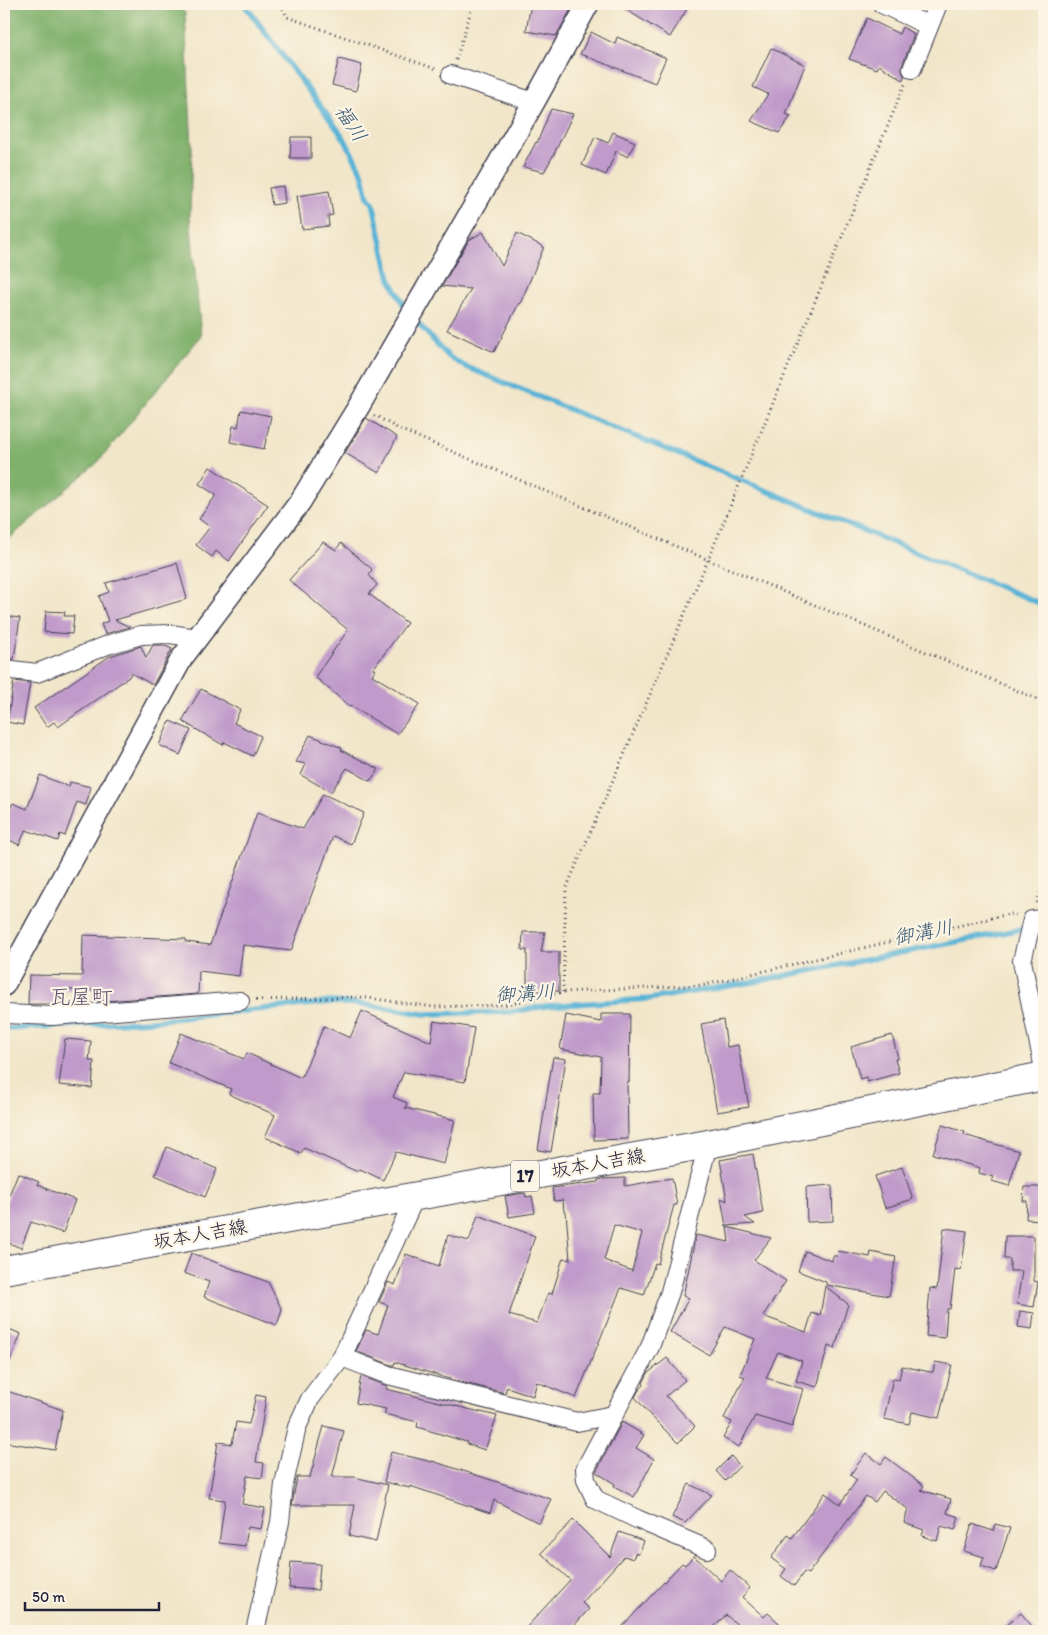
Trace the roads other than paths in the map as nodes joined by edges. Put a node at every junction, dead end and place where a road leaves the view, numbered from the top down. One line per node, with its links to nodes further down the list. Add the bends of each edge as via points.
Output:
1 (588, 4): 7 (street)
2 (882, 4): 4 (street)
3 (938, 4): 4 (street)
4 (928, 26): 5 (street)
5 (912, 69)
6 (451, 75): 7 (street)
7 (534, 102): 8 (street, via 300,502)
8 (197, 638): 9 (street, via 170,634 141,635 37,673); 11 (street, via 182,658)
9 (4, 669)
10 (1038, 919): 14 (street, via 1022,962)
11 (4, 985)
12 (240, 1001): 13 (street, via 53,1016)
13 (4, 1014)
14 (1044, 1069)
15 (1044, 1076): 16 (main road, 坂本人吉線 / 17)
16 (708, 1144): 17 (main road, 坂本人吉線 / 17); 20 (street, via 666,1301 650,1347)
17 (416, 1195): 18 (main road, 坂本人吉線 / 17); 19 (street)
18 (4, 1270)
19 (342, 1357): 20 (street, via 388,1375 577,1422); 22 (street, via 310,1399 297,1427 284,1484 280,1522)
20 (613, 1415): 21 (street, via 585,1469 586,1480 595,1499)
21 (707, 1549)
22 (255, 1631)

